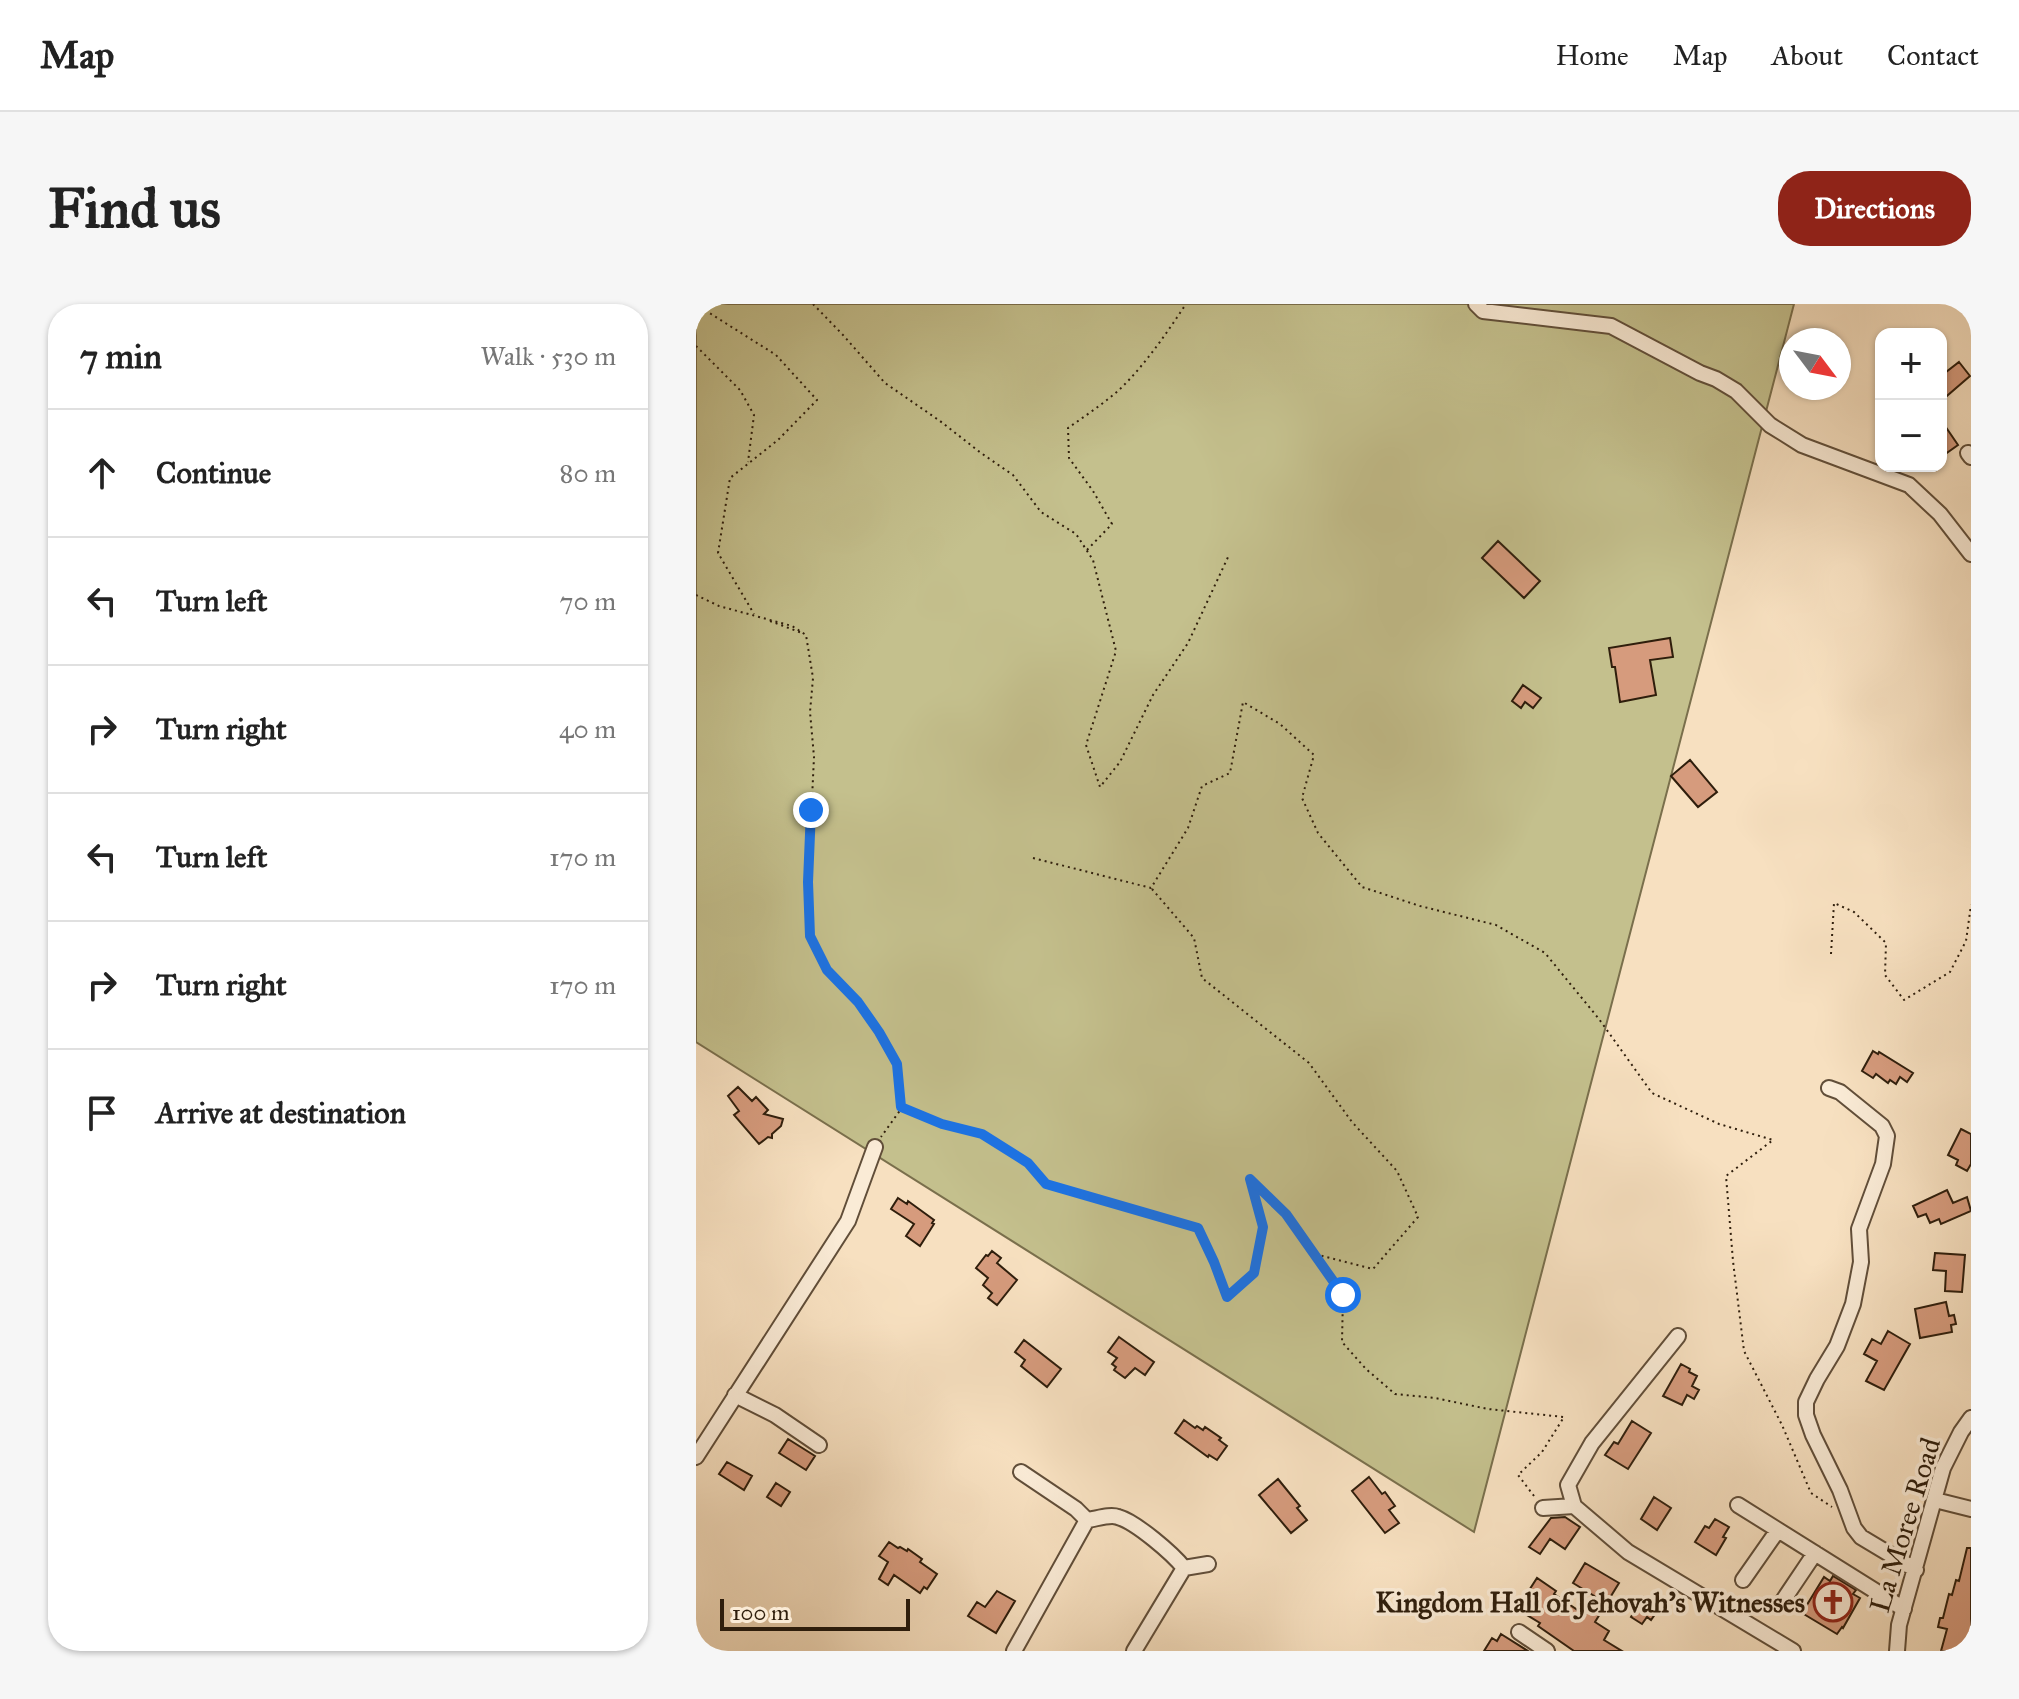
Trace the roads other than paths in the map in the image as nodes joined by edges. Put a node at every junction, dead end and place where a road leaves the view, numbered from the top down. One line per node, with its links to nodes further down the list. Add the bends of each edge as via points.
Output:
1 (1476, 304): 2 (street, via 1483,311 1611,326 1716,379 1802,445 1909,485)
2 (1971, 554)
3 (1829, 1088): 21 (street, via 1882,1126 1887,1136 1883,1164 1859,1229 1861,1262 1853,1304 1806,1402 1806,1415 1854,1528)
4 (875, 1147): 6 (street, via 848,1221)
5 (1678, 1336): 13 (street, via 1592,1443 1568,1485)
6 (735, 1395): 8 (street); 9 (street)
7 (1971, 1418): 11 (street, La Moree Road, via 1943,1468)
8 (819, 1445)
9 (696, 1457)
10 (1021, 1472): 16 (street)
11 (1935, 1500): 15 (street); 21 (street, La Moree Road)
12 (1738, 1505): 17 (street)
13 (1574, 1506): 14 (street); 29 (street, via 1628,1552)
14 (1543, 1508)
15 (1969, 1509)
16 (1087, 1520): 20 (street, via 1116,1516 1131,1523); 26 (street)
17 (1778, 1530): 18 (street); 22 (street)
18 (1815, 1553): 23 (street); 24 (street)
19 (1208, 1564): 20 (street)
20 (1184, 1568): 27 (street)
21 (1916, 1570): 24 (street, La Moree Road)
22 (1743, 1580)
23 (1780, 1605)
24 (1904, 1609): 30 (street, La Moree Road)
25 (1519, 1632): 28 (street)
26 (1014, 1651)
27 (1134, 1651)
28 (1547, 1651)
29 (1793, 1651)
30 (1897, 1651)

